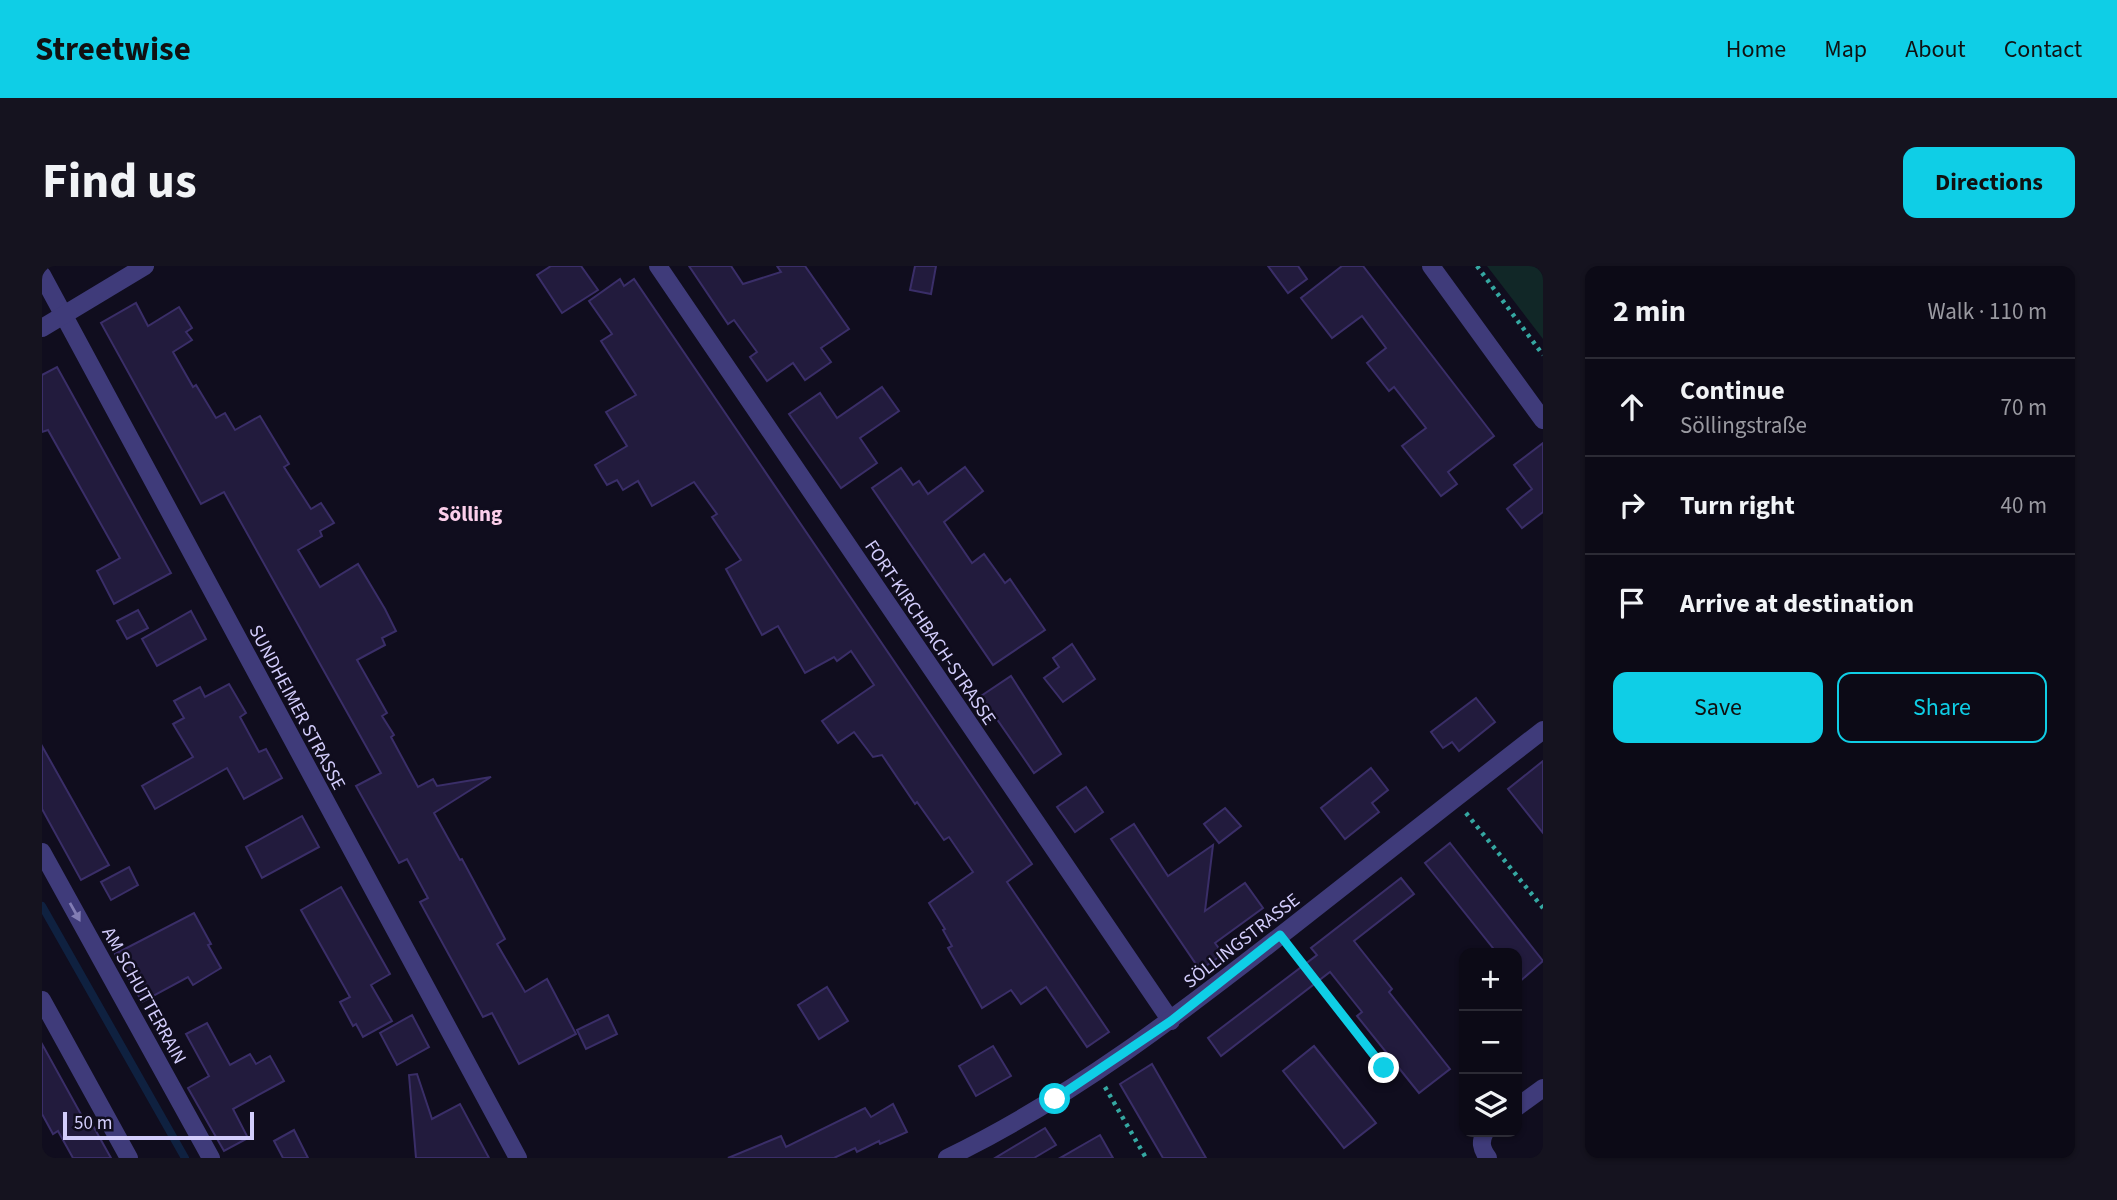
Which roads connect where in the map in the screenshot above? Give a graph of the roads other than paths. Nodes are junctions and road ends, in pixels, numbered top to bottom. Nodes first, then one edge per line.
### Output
1 (145, 266) edge
2 (657, 266) edge
3 (1431, 266) edge
4 (42, 275) edge
5 (63, 316) junction
6 (42, 328) edge
7 (1543, 420) edge
8 (1543, 730) edge
9 (42, 852) edge
10 (42, 1000) edge
11 (1171, 1021) junction
12 (1543, 1088) edge
13 (1522, 1103) edge
14 (1482, 1137) edge
15 (129, 1158) edge
16 (211, 1158) edge
17 (518, 1158) edge
18 (947, 1158) edge
19 (1488, 1158) edge

1 - 5 street
2 - 11 street, FORT-KIRCHBACH-STRASSE
3 - 7 street
4 - 5 street, SUNDHEIMER STRASSE
5 - 6 street
5 - 17 street, SUNDHEIMER STRASSE
8 - 11 street, SÖLLINGSTRASSE
9 -> 16 street, AM SCHUTTERRAIN
10 - 15 street
11 - 18 street, SÖLLINGSTRASSE
12 - 13 street
14 - 19 street

